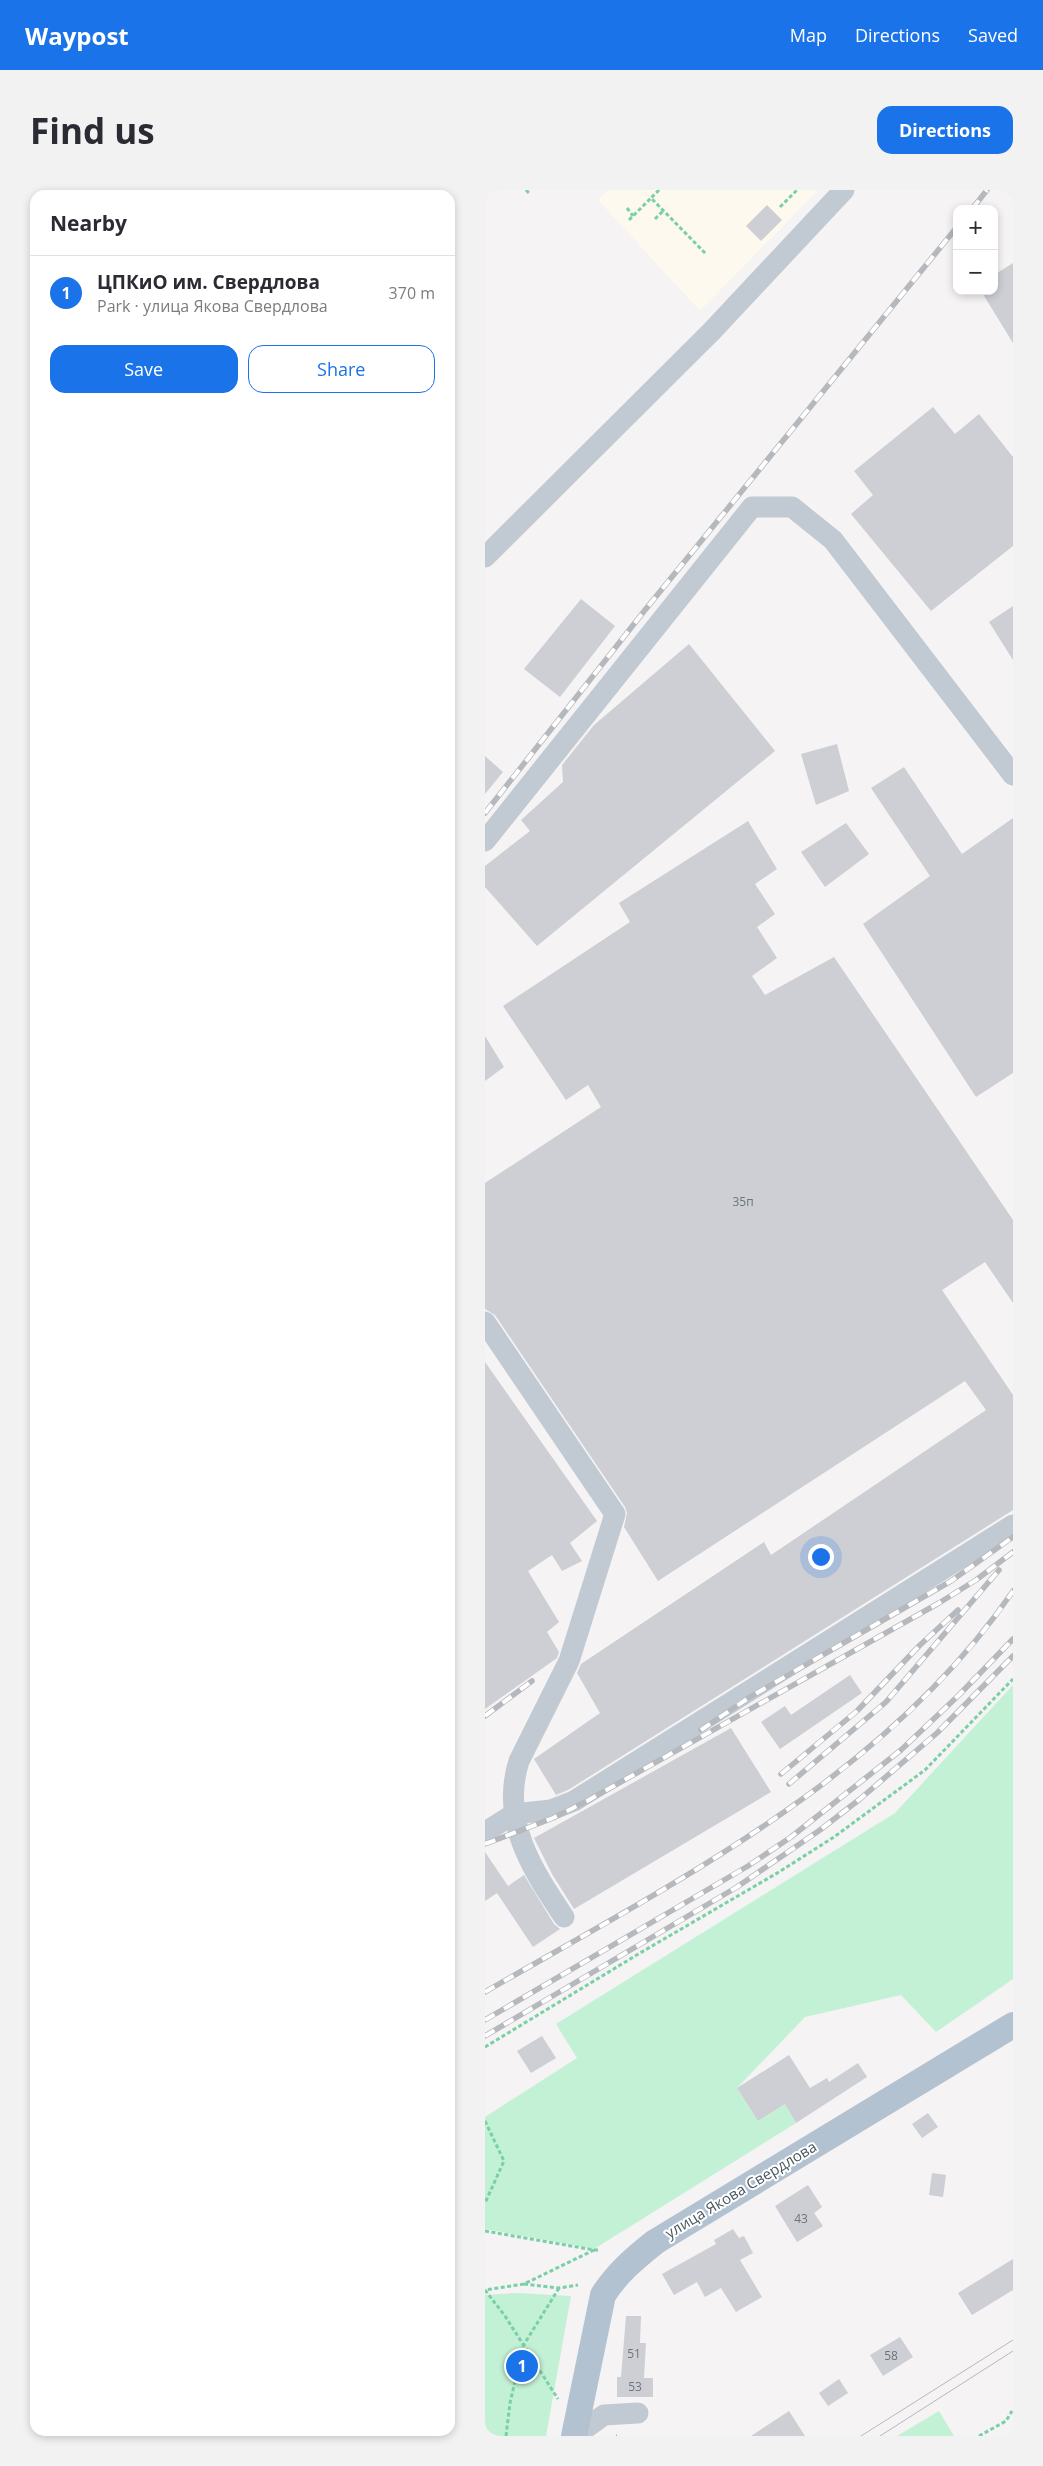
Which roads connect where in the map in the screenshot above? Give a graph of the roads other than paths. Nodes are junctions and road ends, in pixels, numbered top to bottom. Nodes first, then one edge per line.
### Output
1 (844, 190) edge
2 (485, 557) edge
3 (1013, 775) edge
4 (485, 841) edge
5 (485, 1322) edge
6 (1013, 1525) edge
7 (514, 1814) junction
8 (485, 1832) edge
9 (563, 1917) dead end
10 (1013, 2025) edge
11 (638, 2413) dead end
12 (578, 2424) edge

1 - 2 street
3 - 4 street
5 - 7 street
6 - 7 street
7 - 8 street
7 - 9 street
10 - 12 main road, улица Якова Свердлова
11 - 12 street

